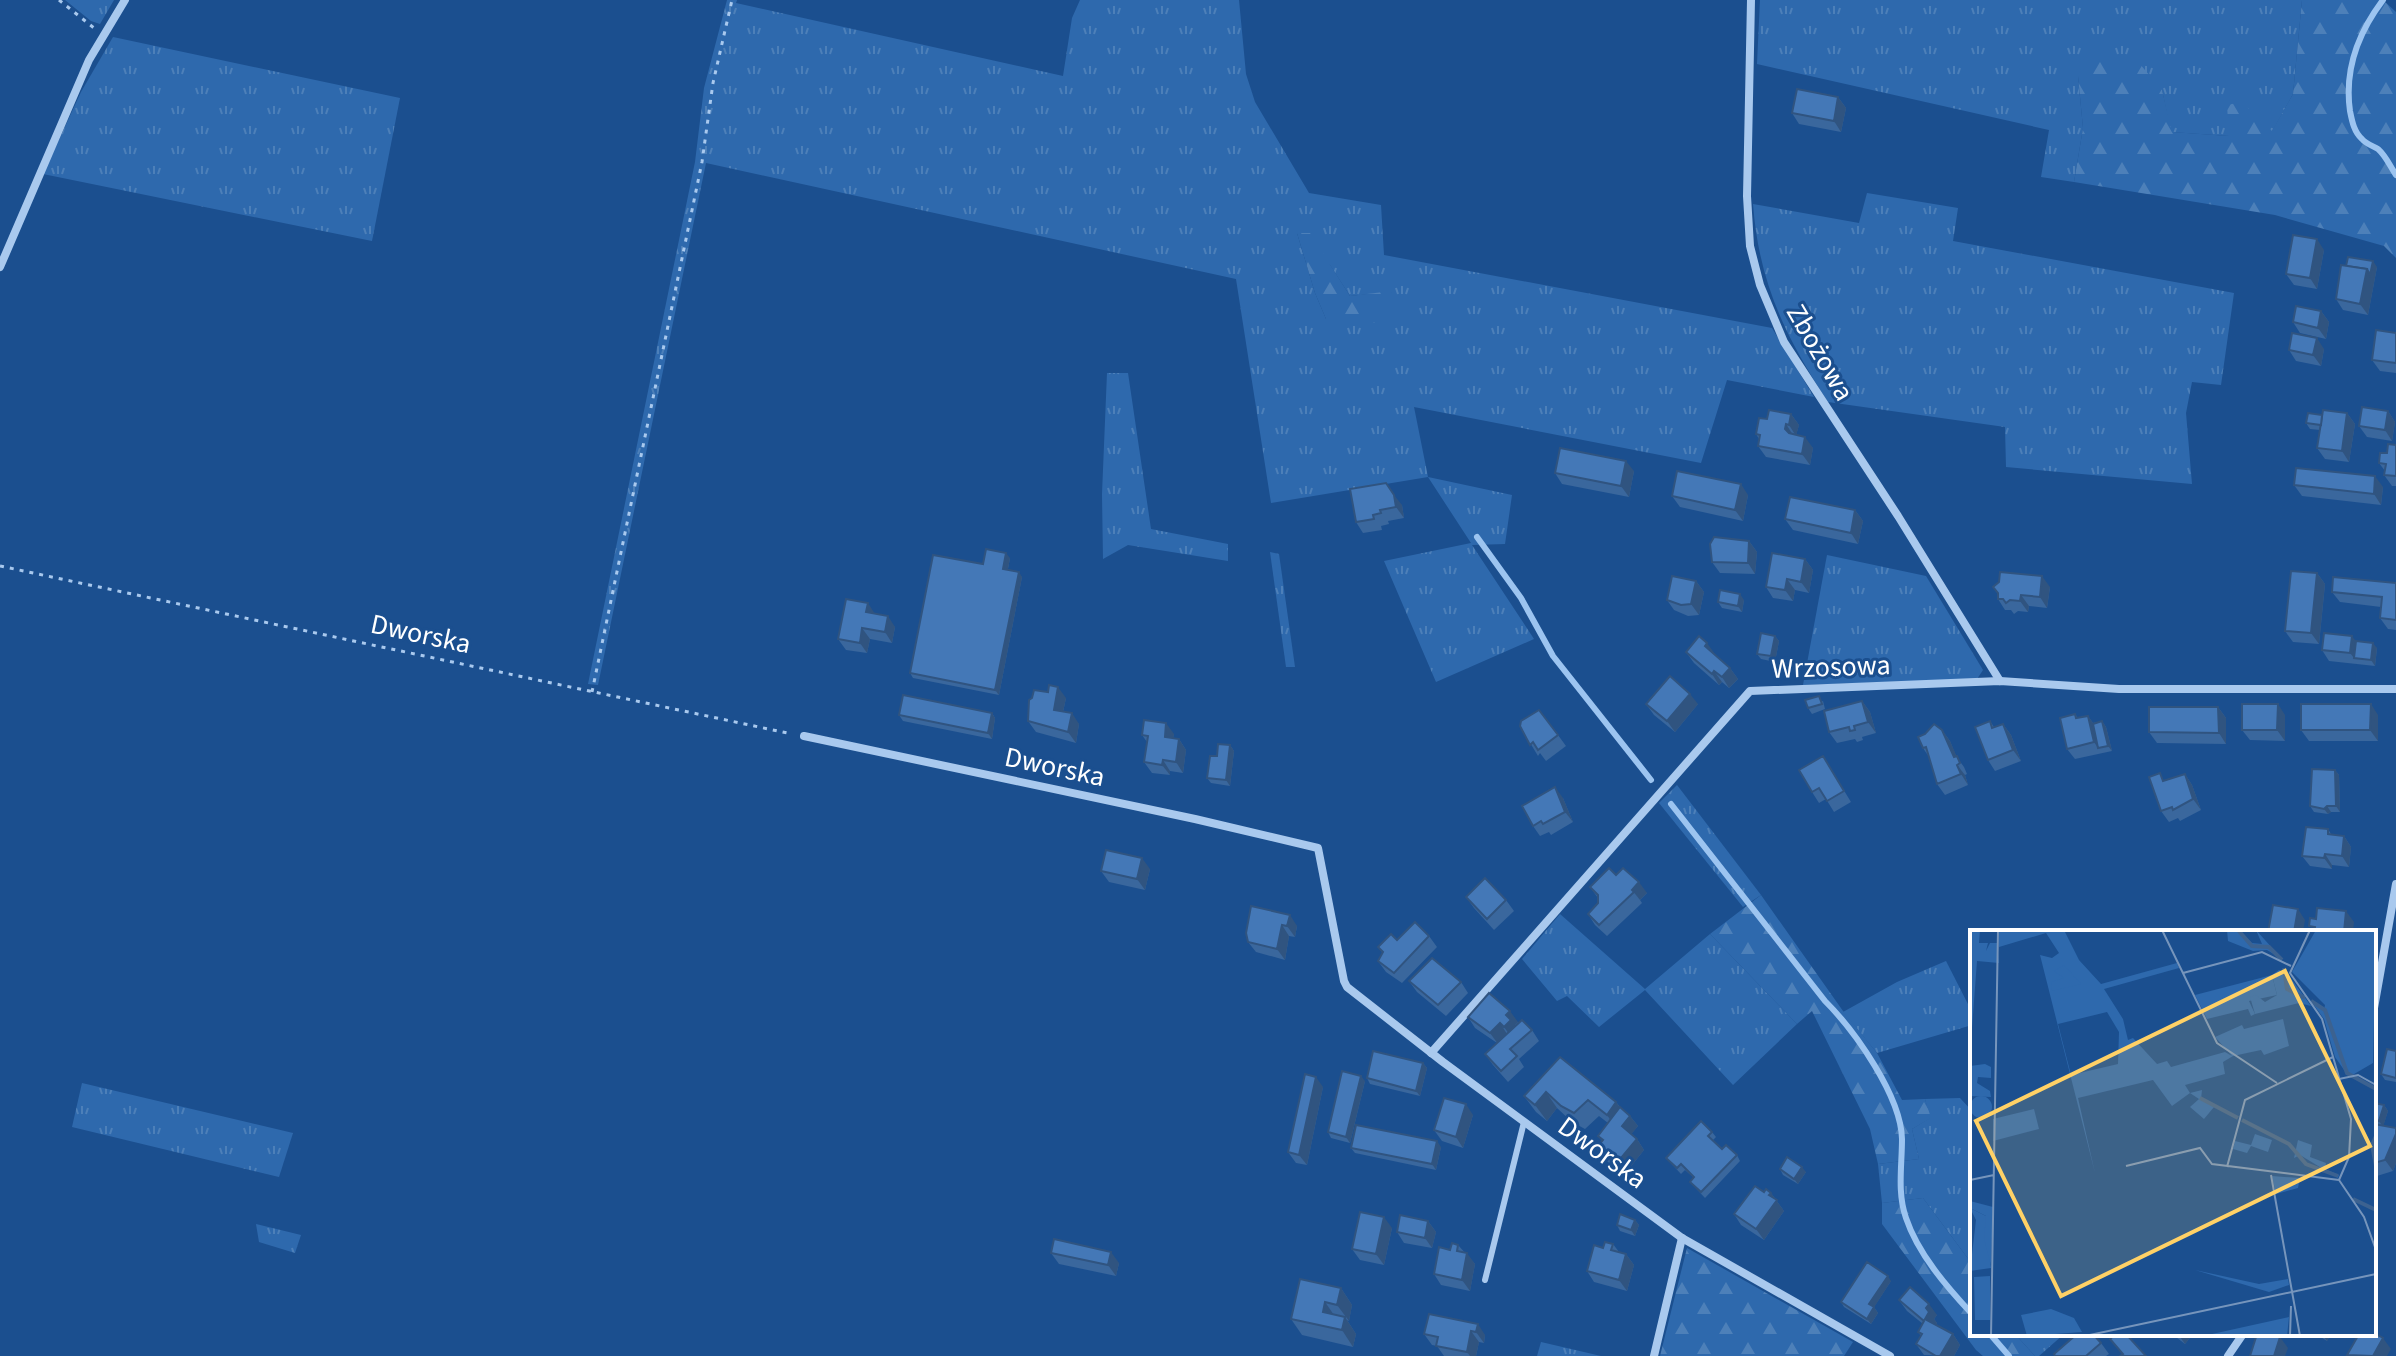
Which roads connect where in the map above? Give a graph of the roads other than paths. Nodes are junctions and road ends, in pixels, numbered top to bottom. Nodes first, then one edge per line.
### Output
1 (125, 0) edge
2 (1751, 0) edge
3 (0, 267) edge
4 (2000, 681) junction
5 (2396, 689) edge
6 (804, 736) road end
7 (2396, 884) edge
8 (2376, 997) edge
9 (1431, 1053) junction
10 (1524, 1122) junction
11 (1682, 1238) junction
12 (1485, 1280) dead end
13 (2242, 1336) edge
14 (1654, 1356) edge
15 (1890, 1356) edge
16 (2228, 1356) edge

1 - 3 street
2 - 4 street, Zbożowa
4 - 5 street, Wrzosowa
4 - 9 street, Wrzosowa
6 - 9 street, Dworska
7 - 8 street
9 - 10 street, Dworska
10 - 11 street, Dworska
10 - 12 lane
11 - 14 street
11 - 15 street, Dworska
13 - 16 street

